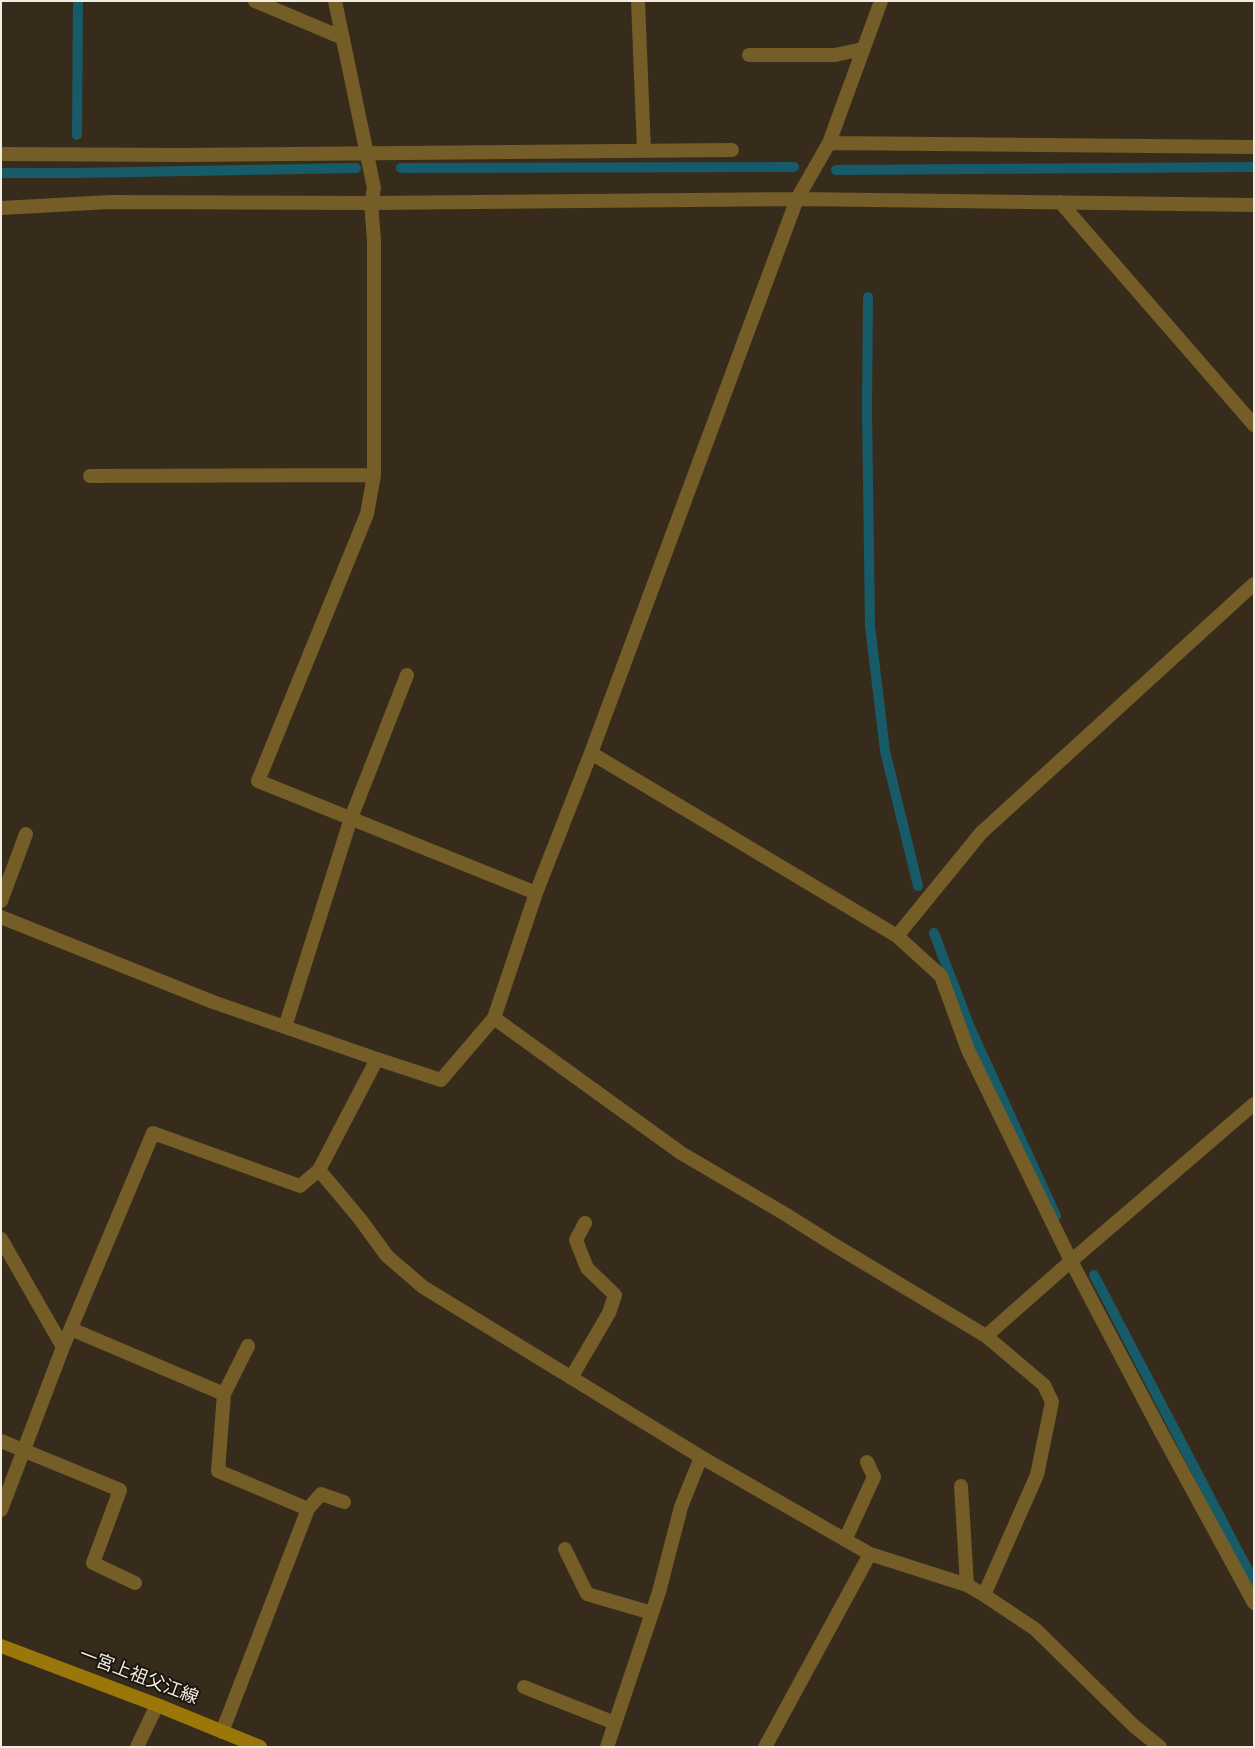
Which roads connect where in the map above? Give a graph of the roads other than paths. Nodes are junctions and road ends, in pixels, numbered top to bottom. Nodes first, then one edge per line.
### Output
1 (256, 1) edge
2 (336, 1) edge
3 (638, 1) edge
4 (881, 1) edge
5 (343, 38) junction
6 (864, 49) junction
7 (749, 55) dead end
8 (829, 143) junction
9 (1254, 147) edge
10 (644, 150) junction
11 (732, 150) dead end
12 (366, 153) junction
13 (1, 154) edge
14 (797, 199) junction
15 (1060, 202) junction
16 (371, 203) junction
17 (1254, 205) edge
18 (1, 208) edge
19 (1254, 425) edge
20 (374, 475) junction
21 (90, 476) dead end
22 (1254, 584) edge
23 (406, 675) dead end
24 (592, 752) junction
25 (350, 818) junction
26 (26, 834) dead end
27 (536, 893) junction
28 (1, 901) edge
29 (1, 917) edge
30 (897, 936) junction
31 (494, 1018) junction
32 (285, 1027) junction
33 (377, 1059) junction
34 (1254, 1104) edge
35 (318, 1170) junction
36 (585, 1223) dead end
37 (1, 1239) edge
38 (1071, 1261) junction
39 (71, 1329) junction
40 (986, 1336) junction
41 (248, 1346) dead end
42 (63, 1347) junction
43 (571, 1378) junction
44 (224, 1394) junction
45 (1, 1441) edge
46 (23, 1451) junction
47 (700, 1457) junction
48 (867, 1462) dead end
49 (961, 1486) dead end
50 (344, 1502) dead end
51 (308, 1509) junction
52 (1, 1510) edge
53 (845, 1540) junction
54 (565, 1549) dead end
55 (870, 1554) junction
56 (136, 1582) dead end
57 (967, 1585) junction
58 (984, 1595) junction
59 (1254, 1603) edge
60 (652, 1613) junction
61 (1, 1646) edge
62 (524, 1687) dead end
63 (157, 1705) junction
64 (615, 1723) junction
65 (222, 1732) junction
66 (137, 1747) edge
67 (260, 1747) edge
68 (607, 1747) edge
69 (765, 1747) edge
70 (1160, 1747) edge

1 - 5 street
2 - 5 street
3 - 10 street
4 - 6 street
5 - 12 street
6 - 7 street
6 - 8 street
8 - 9 street
8 - 14 street
10 - 11 street
10 - 12 street
12 - 13 street
12 - 16 street
14 - 15 street
14 - 16 street
14 - 24 street
15 - 17 street
15 - 19 street
16 - 18 street
16 - 20 street
20 - 21 street
20 - 25 street
22 - 30 street
23 - 25 street
24 - 27 street
24 - 30 street
25 - 27 street
25 - 32 street
26 - 28 street
27 - 31 street
29 - 32 street
30 - 38 street
31 - 33 street
31 - 40 street
32 - 33 street
33 - 35 street
34 - 38 street
35 - 39 street
35 - 43 street
36 - 43 street
37 - 42 street
38 - 40 street
38 - 59 street
39 - 42 street
39 - 44 street
40 - 58 street
41 - 44 street
42 - 46 street
43 - 47 street
44 - 51 street
45 - 46 street
46 - 52 street
46 - 56 street
47 - 53 street
47 - 60 street
48 - 53 street
49 - 57 street
50 - 51 street
51 - 65 street
53 - 55 street
54 - 60 street
55 - 57 street
55 - 69 street
57 - 58 street
58 - 70 street
60 - 64 street
61 - 63 main road, 一宮上祖父江線
62 - 64 street
63 - 65 main road, 一宮上祖父江線
63 - 66 street
64 - 68 street
65 - 67 main road, 一宮上祖父江線

